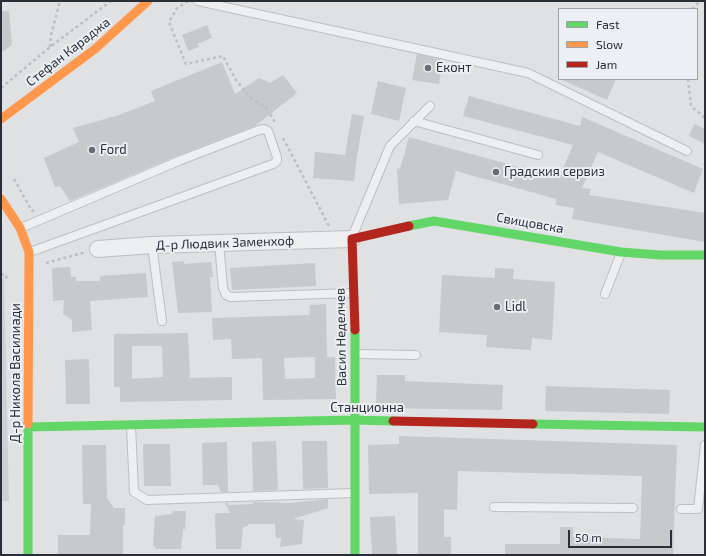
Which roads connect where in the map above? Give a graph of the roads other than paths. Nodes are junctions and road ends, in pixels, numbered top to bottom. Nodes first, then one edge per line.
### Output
1 (148, 1) edge
2 (198, 1) edge
3 (430, 106) dead end
4 (1, 119) edge
5 (414, 121) junction
6 (687, 151) dead end
7 (538, 155) dead end
8 (1, 200) edge
9 (20, 228) junction
10 (352, 239) junction
11 (219, 243) junction
12 (152, 246) junction
13 (98, 249) road end
14 (29, 252) junction
15 (621, 252) junction
16 (705, 255) edge
17 (353, 293) junction
18 (605, 294) dead end
19 (162, 321) dead end
20 (355, 354) junction
21 (416, 355) dead end
22 (354, 420) junction
23 (131, 425) junction
24 (28, 427) junction
25 (705, 427) edge
26 (705, 446) edge
27 (354, 493) junction
28 (494, 507) dead end
29 (633, 508) dead end
30 (681, 509) dead end
31 (28, 555) edge
32 (355, 555) edge

1 - 4 street, Стефан Караджа
2 - 6 lane
3 - 5 lane
5 - 7 lane
5 - 10 lane
8 - 9 street, Д-р Никола Василиади
9 - 14 street, Д-р Никола Василиади
9 - 14 lane
10 - 11 street, Д-р Людвик Заменхоф
10 - 15 street, Свищовска
10 - 17 street, Васил Неделчев
11 - 12 street, Д-р Людвик Заменхоф
11 - 17 lane
12 - 13 street, Д-р Людвик Заменхоф
12 - 19 lane
14 - 24 street, Д-р Никола Василиади
15 - 16 street, Свищовска
15 - 18 lane
17 - 20 street, Васил Неделчев
20 - 21 lane
20 - 22 street, Васил Неделчев
22 - 23 street, Станционна
22 - 25 street, Станционна
22 - 27 street, Васил Неделчев
23 - 24 street, Станционна
23 - 27 lane
24 - 31 street, Д-р Никола Василиади
26 - 30 lane
27 - 32 street, Васил Неделчев
28 - 29 lane

